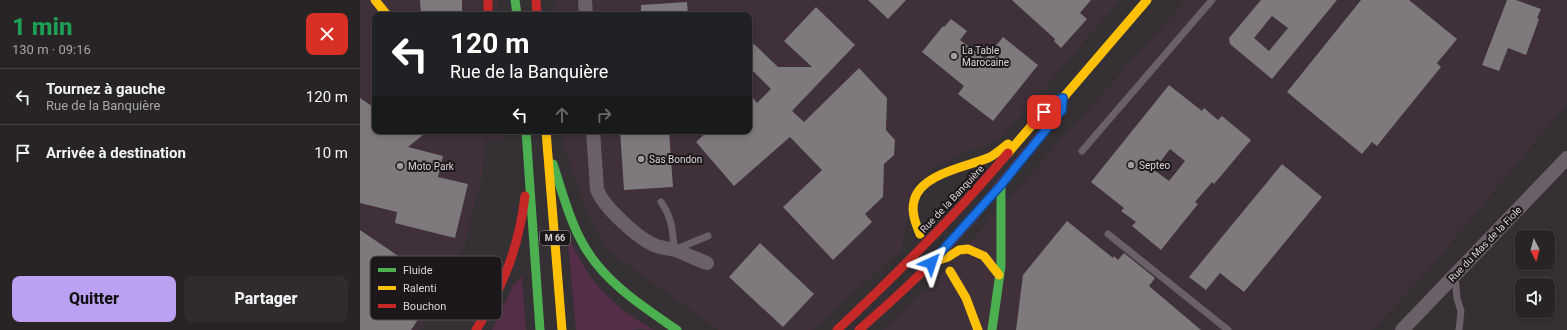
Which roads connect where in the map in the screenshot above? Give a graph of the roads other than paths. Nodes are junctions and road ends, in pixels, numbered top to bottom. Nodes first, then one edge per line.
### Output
1 (375, 0) edge
2 (488, 0) edge
3 (515, 0) edge
4 (536, 0) edge
5 (585, 0) edge
6 (1147, 0) edge
7 (1212, 0) edge
8 (385, 12) edge
9 (488, 12) edge
10 (517, 12) edge
11 (537, 12) edge
12 (586, 12) edge
13 (1063, 98) junction
14 (526, 134) edge
15 (546, 134) edge
16 (593, 134) edge
17 (1018, 140) junction
18 (547, 147) junction
19 (1082, 151) dead end
20 (527, 158) junction
21 (1567, 158) edge
22 (1001, 185) junction
23 (661, 202) dead end
24 (920, 234) dead end
25 (1108, 234) dead end
26 (708, 236) dead end
27 (674, 250) junction
28 (1001, 253) junction
29 (984, 256) junction
30 (707, 263) dead end
31 (931, 263) junction
32 (950, 271) dead end
33 (999, 275) junction
34 (1455, 275) junction
35 (502, 284) edge
36 (482, 320) edge
37 (1407, 329) edge
38 (476, 330) edge
39 (540, 330) edge
40 (562, 330) edge
41 (677, 330) edge
42 (837, 330) edge
43 (859, 330) edge
44 (978, 330) edge
45 (992, 330) edge
46 (1228, 330) edge
47 (1459, 330) edge

1 - 8 main road
2 - 9 main road
3 - 10 main road
4 - 11 main road
5 - 12 street
6 - 13 main road, Rue de la Banquière
7 - 19 lane
13 - 17 main road, Rue de la Banquière
13 - 22 main road, Rue de la Banquière
14 - 20 main road, M 66
15 - 18 main road, M 66
16 - 27 street
17 - 24 main road
17 - 42 main road, Rue de la Banquière
18 - 40 main road, M 66
18 - 41 main road, M 66
20 - 35 main road, M 66
20 - 39 main road, M 66
21 - 34 street, Rue du Mas de la Fiole
22 - 28 main road
22 - 31 main road, Rue de la Banquière
23 - 27 lane
25 - 46 lane
26 - 27 lane
27 - 30 street
28 - 29 main road
28 - 33 main road
29 - 31 main road
29 - 33 main road
31 - 43 main road, Rue de la Banquière
32 - 44 main road
33 - 45 main road
34 - 37 street, Rue du Mas de la Fiole
34 - 47 lane
36 - 38 main road, M 66

